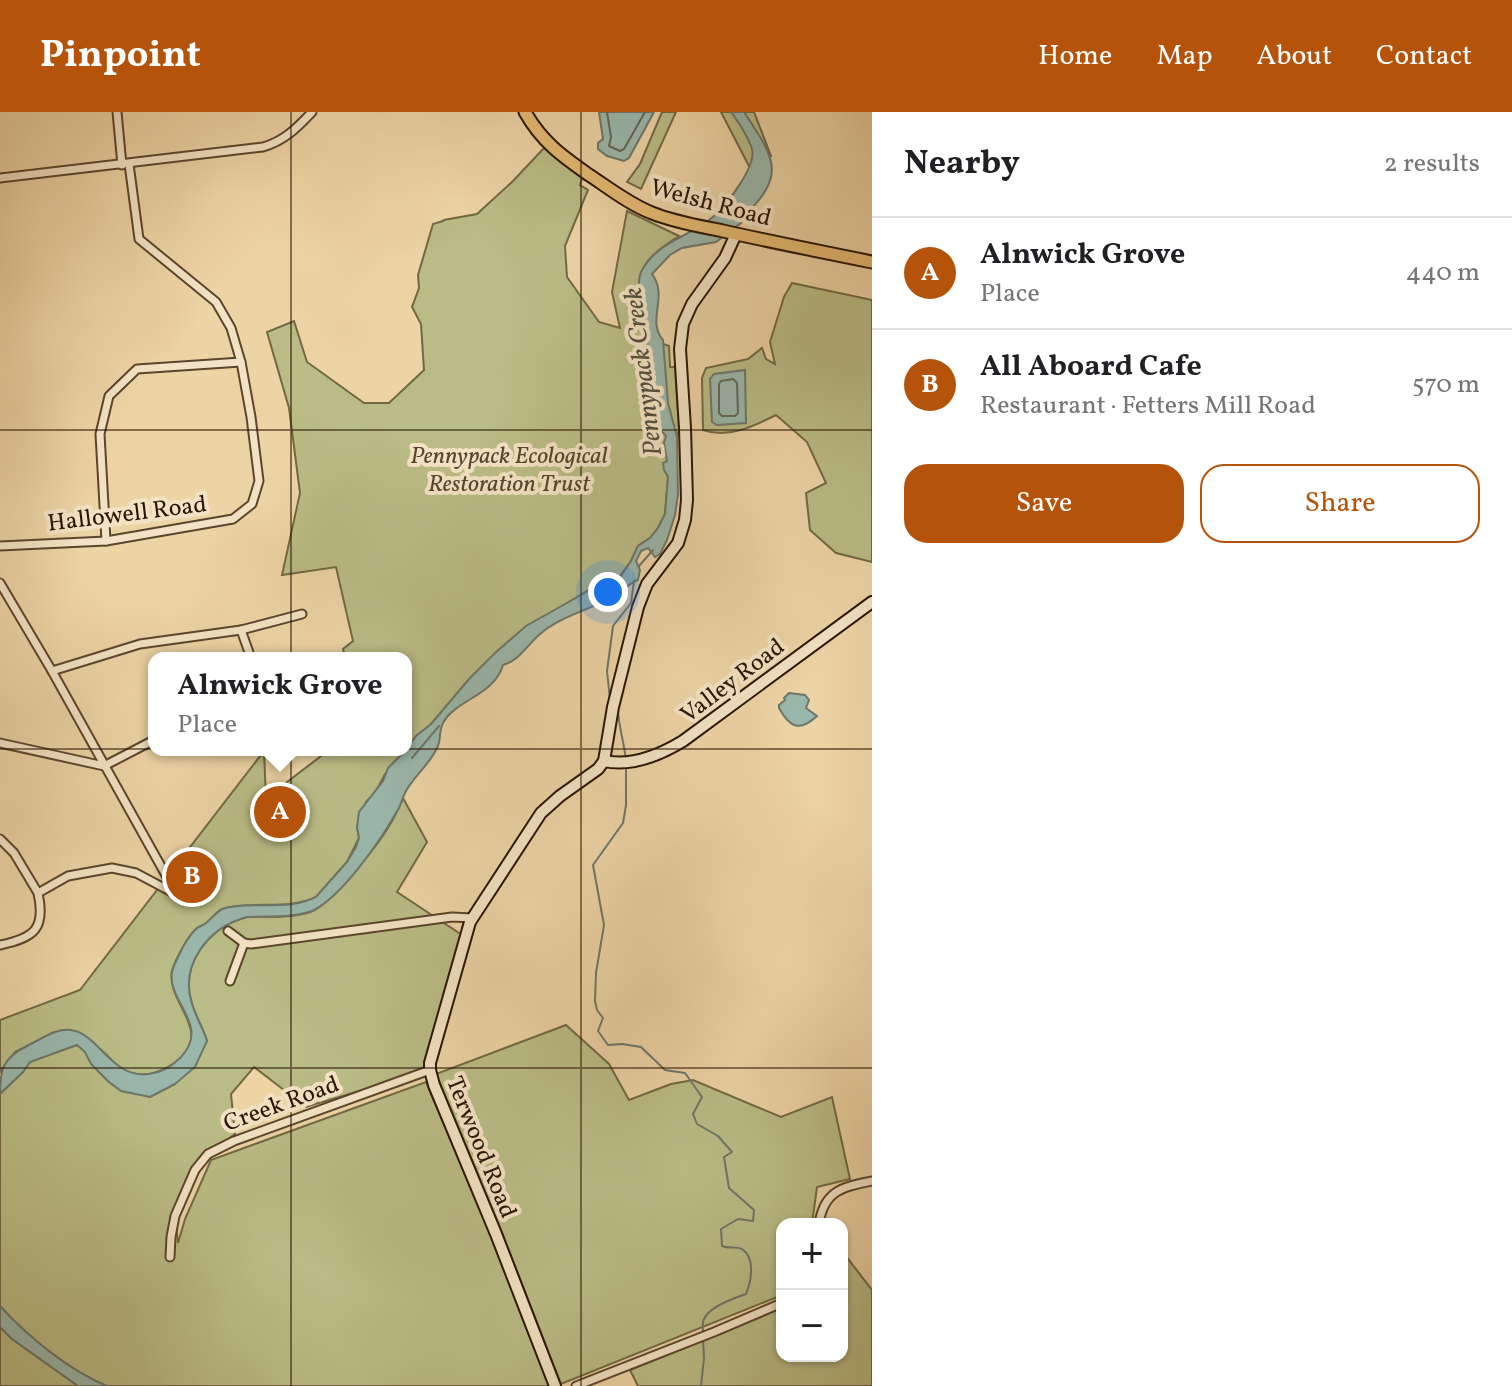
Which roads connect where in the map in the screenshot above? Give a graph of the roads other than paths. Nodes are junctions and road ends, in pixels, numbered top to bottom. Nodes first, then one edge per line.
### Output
1 (117, 112) edge
2 (312, 112) edge
3 (525, 112) edge
4 (125, 164) junction
5 (0, 178) edge
6 (734, 234) junction
7 (872, 262) edge
8 (241, 362) junction
9 (106, 541) junction
10 (0, 546) edge
11 (0, 583) edge
12 (872, 602) edge
13 (302, 614) dead end
14 (241, 630) junction
15 (249, 652) edge
16 (52, 671) junction
17 (0, 743) edge
18 (148, 743) edge
19 (604, 761) junction
20 (104, 766) junction
21 (0, 839) edge
22 (38, 893) junction
23 (472, 918) junction
24 (228, 931) dead end
25 (244, 943) junction
26 (0, 945) edge
27 (230, 981) dead end
28 (430, 1070) junction
29 (872, 1181) edge
30 (821, 1218) edge
31 (170, 1257) dead end
32 (776, 1306) edge
33 (555, 1386) edge
34 (576, 1386) edge

1 - 4 street, Hallowell Road
2 - 4 street
3 - 6 main road, Welsh Road
4 - 5 street
4 - 8 street, Hallowell Road
6 - 7 main road, Welsh Road
6 - 19 street
8 - 9 street
8 - 9 street, Hallowell Road
9 - 10 street, Hallowell Road
11 - 16 street
12 - 19 street, Valley Road
13 - 14 street
14 - 15 street
14 - 16 street
16 - 20 street
17 - 20 street
18 - 20 street
19 - 23 street, Terwood Road
20 - 22 street
21 - 22 street
22 - 26 street
23 - 25 street
23 - 28 street, Terwood Road
24 - 25 street
25 - 27 street
28 - 31 street, Creek Road
28 - 33 street, Terwood Road
29 - 30 street
32 - 34 street

